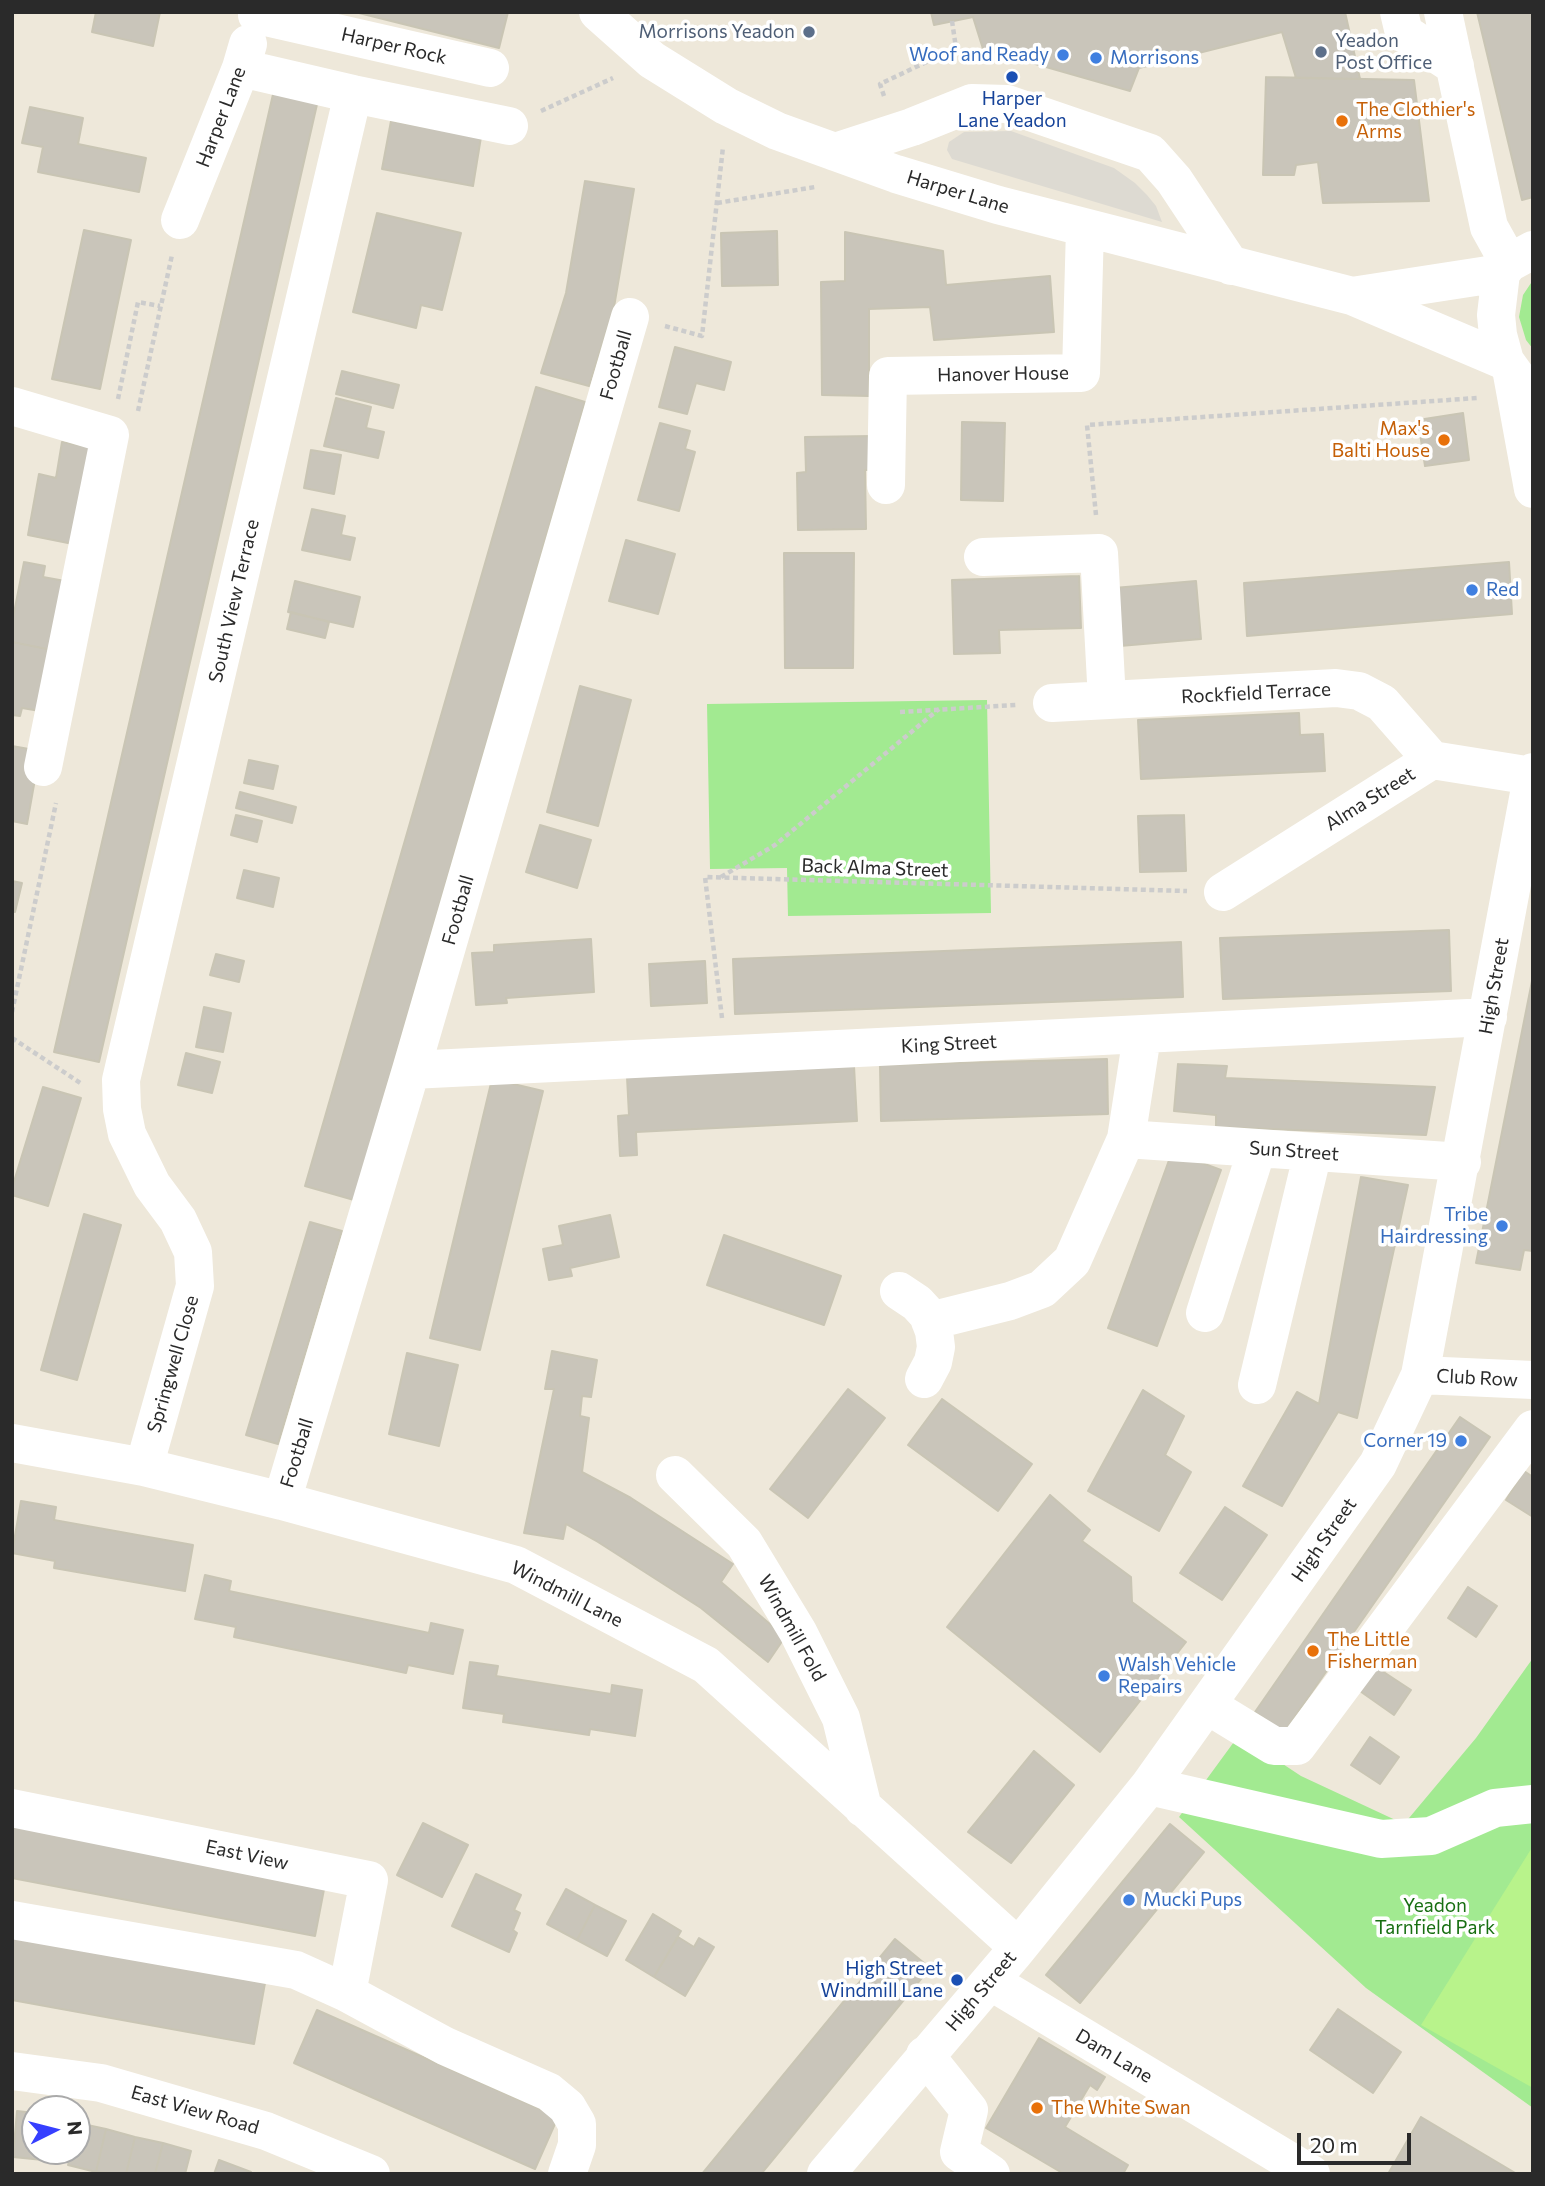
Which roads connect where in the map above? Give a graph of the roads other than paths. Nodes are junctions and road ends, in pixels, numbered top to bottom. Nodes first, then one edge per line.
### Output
1 (598, 12) edge
2 (1399, 12) edge
3 (1443, 12) edge
4 (258, 13) edge
5 (1455, 66) junction
6 (241, 68) junction
7 (490, 68) dead end
8 (353, 94) junction
9 (509, 126) road end
10 (831, 169) junction
11 (180, 220) dead end
12 (1085, 228) junction
13 (1514, 262) edge
14 (1231, 266) junction
15 (1352, 296) junction
16 (630, 317) road end
17 (1516, 382) edge
18 (12, 406) edge
19 (886, 485) dead end
20 (1533, 489) edge
21 (983, 557) dead end
22 (1107, 700) junction
23 (1052, 703) road end
24 (1432, 760) junction
25 (43, 767) dead end
26 (1532, 774) edge
27 (1223, 892) road end
28 (1488, 1017) junction
29 (1142, 1036) junction
30 (411, 1070) junction
31 (122, 1109) joint
32 (1126, 1139) junction
33 (1257, 1149) junction
34 (1313, 1152) junction
35 (1462, 1161) junction
36 (899, 1291) dead end
37 (1205, 1313) dead end
38 (930, 1321) junction
39 (1420, 1375) junction
40 (924, 1379) dead end
41 (1533, 1380) edge
42 (1257, 1385) dead end
43 (1533, 1429) edge
44 (12, 1443) edge
45 (144, 1467) junction
46 (675, 1475) dead end
47 (282, 1501) junction
48 (1207, 1705) junction
49 (1149, 1786) junction
50 (1533, 1804) edge
51 (12, 1808) edge
52 (863, 1808) junction
53 (12, 1920) edge
54 (1018, 1947) junction
55 (990, 1981) junction
56 (347, 1993) junction
57 (926, 2055) junction
58 (12, 2071) edge
59 (370, 2174) edge
60 (567, 2174) edge
61 (826, 2174) edge
62 (991, 2174) edge
63 (1311, 2174) edge

1 - 10 street, Harper Lane
2 - 5 street
3 - 5 street
4 - 6 street, Harper Lane
4 - 7 street, Harper Rock
5 - 13 street
6 - 8 street
6 - 11 street, Harper Lane
8 - 9 street
8 - 31 street, South View Terrace
10 - 12 street, Harper Lane
10 - 14 street
12 - 14 street, Harper Lane
12 - 19 street, Hanover House
13 - 15 street, Harper Lane
13 - 17 street
14 - 15 street, Harper Lane
15 - 17 street, Harper Lane
16 - 30 street, Football
17 - 20 street
18 - 25 street
21 - 22 street
22 - 23 street, Rockfield Terrace
22 - 24 street, Rockfield Terrace
24 - 26 street, Alma Street
24 - 27 street, Alma Street
26 - 28 street, High Street
28 - 29 street, King Street
28 - 35 street, High Street
29 - 30 street, King Street
29 - 32 street
30 - 47 street, Football
31 - 45 street, Springwell Close
32 - 33 street, Sun Street
32 - 38 street
33 - 34 street, Sun Street
33 - 37 street
34 - 35 street, Sun Street
34 - 42 street
35 - 39 street, High Street
36 - 38 street
38 - 40 street
39 - 41 street, Club Row
39 - 48 street, High Street
43 - 48 street
44 - 45 street, Windmill Lane
45 - 47 street, Windmill Lane
46 - 52 street, Windmill Fold
47 - 52 street, Windmill Lane
48 - 49 street, High Street
49 - 50 street
49 - 54 street, High Street
51 - 56 street, East View
52 - 54 street, Windmill Lane
53 - 56 street
54 - 55 street, High Street
55 - 57 street, High Street
55 - 63 street, Dam Lane
56 - 60 street
57 - 61 street, High Street
57 - 62 street
58 - 59 street, East View Road

